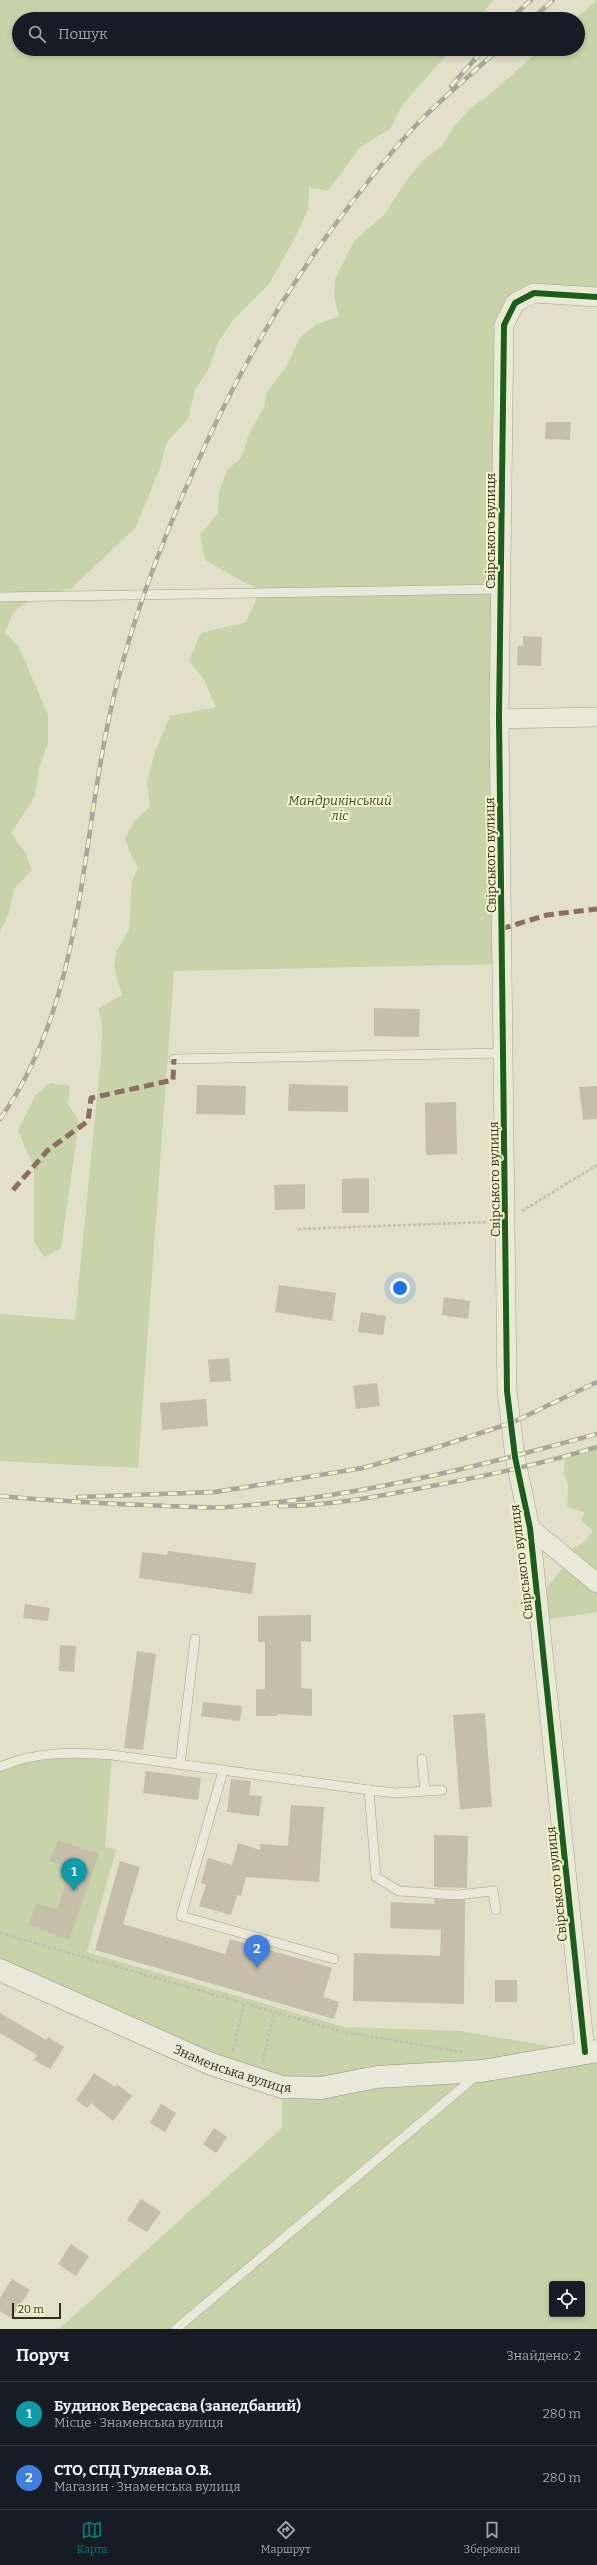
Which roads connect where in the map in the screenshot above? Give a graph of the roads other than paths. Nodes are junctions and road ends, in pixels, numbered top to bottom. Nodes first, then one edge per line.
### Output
1 (597, 297) edge
2 (501, 589) junction
3 (0, 597) edge
4 (597, 717) edge
5 (499, 719) junction
6 (504, 1053) junction
7 (174, 1059) dead end
8 (530, 1528) junction
9 (597, 1583) edge
10 (195, 1639) dead end
11 (422, 1759) dead end
12 (180, 1765) junction
13 (0, 1767) edge
14 (223, 1771) junction
15 (369, 1790) junction
16 (442, 1790) dead end
17 (425, 1791) junction
18 (496, 1910) dead end
19 (334, 1959) dead end
20 (0, 1970) edge
21 (591, 2052) edge
22 (482, 2071) junction
23 (176, 2329) edge

1 - 2 street, Свірського вулиця
2 - 3 lane
2 - 5 street, Свірського вулиця
4 - 5 street
5 - 6 street, Свірського вулиця
6 - 7 lane
6 - 8 street, Свірського вулиця
8 - 9 street
8 - 21 street, Свірського вулиця
10 - 12 lane
11 - 17 lane
12 - 13 lane
12 - 14 lane
14 - 15 lane
14 - 19 lane
15 - 17 lane
15 - 18 lane
16 - 17 lane
20 - 22 main road, Знаменська вулиця
21 - 22 main road, Знаменська вулиця
22 - 23 lane

